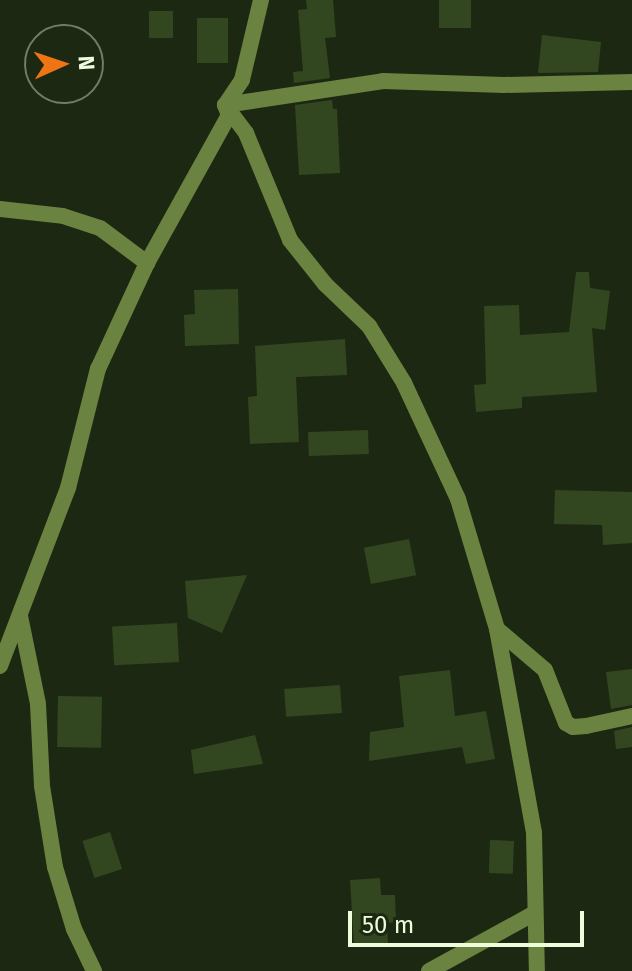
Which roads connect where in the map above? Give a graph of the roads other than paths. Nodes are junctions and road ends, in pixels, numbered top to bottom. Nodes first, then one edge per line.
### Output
1 (261, 0) edge
2 (632, 82) edge
3 (225, 105) junction
4 (0, 209) edge
5 (147, 263) junction
6 (20, 614) junction
7 (497, 629) junction
8 (0, 666) edge
9 (632, 716) edge
10 (533, 914) junction
11 (94, 971) edge
12 (429, 971) edge
13 (537, 971) edge

1 - 3 street
2 - 3 street
3 - 5 street
3 - 7 street
4 - 5 street
5 - 6 street
6 - 8 street
6 - 11 street
7 - 9 street
7 - 10 street
10 - 12 street
10 - 13 street

